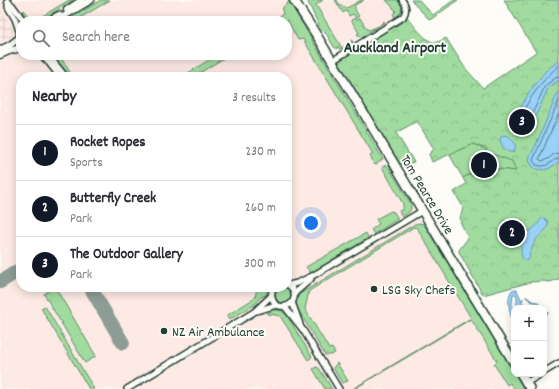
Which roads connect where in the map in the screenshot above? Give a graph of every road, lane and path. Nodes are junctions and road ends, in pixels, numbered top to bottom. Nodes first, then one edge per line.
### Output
1 (82, 0) edge
2 (92, 0) edge
3 (294, 0) edge
4 (301, 0) edge
5 (402, 0) edge
6 (7, 1) edge
7 (20, 16) edge
8 (56, 16) edge
9 (65, 16) edge
10 (16, 23) edge
11 (319, 39) junction
12 (16, 40) edge
13 (16, 49) edge
14 (0, 50) edge
15 (0, 55) edge
16 (47, 60) edge
17 (52, 60) edge
18 (332, 61) junction
19 (56, 72) edge
20 (62, 72) edge
21 (422, 211) junction
22 (314, 275) junction
23 (292, 284) edge
24 (292, 289) edge
25 (272, 292) edge
26 (294, 294) junction
27 (271, 296) junction
28 (292, 302) junction
29 (276, 305) junction
30 (285, 307) junction
31 (254, 312) junction
32 (303, 330) junction
33 (511, 357) edge
34 (559, 364) edge
35 (547, 370) edge
36 (523, 377) edge
37 (538, 377) edge
38 (528, 386) edge
39 (127, 389) edge
40 (339, 389) edge

1 - 8 street
2 - 9 street
3 - 11 main road, Tom Pearce Drive
4 - 11 main road, Tom Pearce Drive
5 - 18 street
6 - 7 street
6 - 10 street
11 - 18 main road, Tom Pearce Drive
12 - 14 street
13 - 15 street
16 - 19 street
17 - 20 street
18 - 21 main road, Tom Pearce Drive
21 - 22 street
21 - 33 main road, Tom Pearce Drive
22 - 23 street
22 - 26 street
24 - 26 street
25 - 27 street
26 - 28 street
27 - 29 street
27 - 31 street
28 - 30 street
28 - 32 street
29 - 30 street
29 - 31 street
30 - 32 street
31 - 39 street
32 - 40 street
34 - 35 street
36 - 38 main road
37 - 38 street

